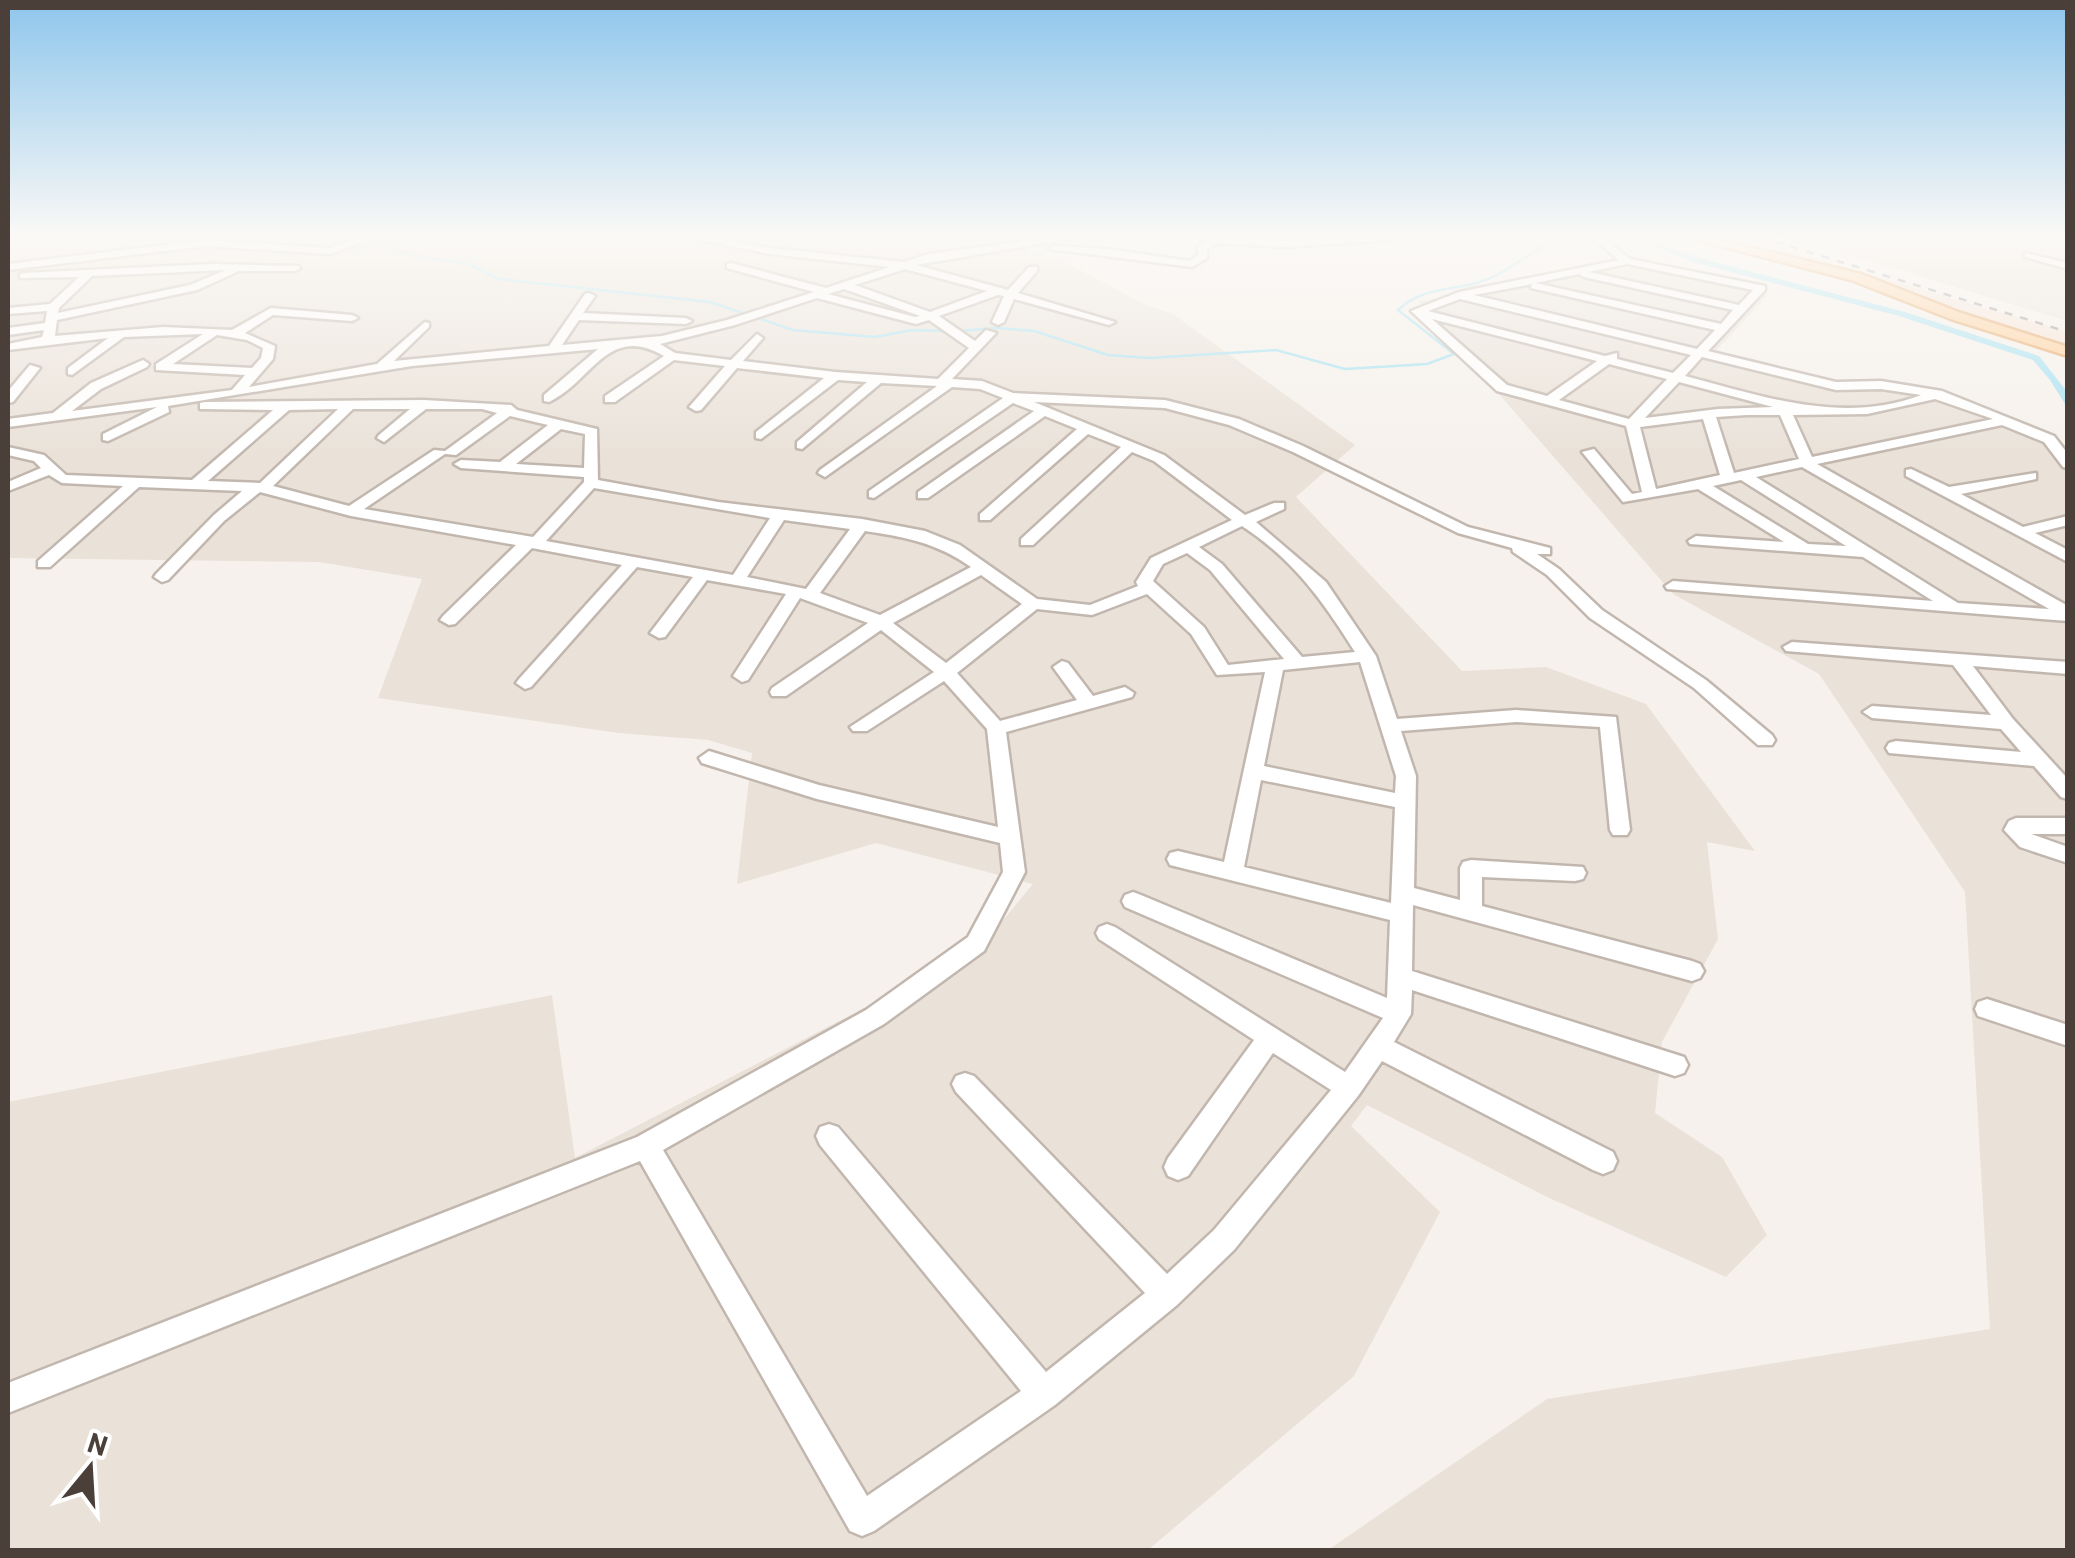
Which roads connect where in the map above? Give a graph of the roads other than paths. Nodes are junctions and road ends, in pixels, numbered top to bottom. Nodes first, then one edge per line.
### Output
1 (60, 310) edge
2 (104, 310) edge
3 (580, 310) edge
4 (773, 310) edge
5 (879, 310) edge
6 (920, 310) edge
7 (948, 310) edge
8 (999, 310) edge
9 (1065, 310) edge
10 (1420, 310) edge
11 (1521, 310) edge
12 (1643, 310) edge
13 (1741, 310) edge
14 (1940, 310) edge
15 (8, 311) edge
16 (1417, 311) junction
17 (934, 314) junction
18 (576, 316) junction
19 (352, 318) dead end
20 (686, 321) dead end
21 (1110, 322) dead end
22 (50, 323) junction
23 (425, 325) dead end
24 (1724, 328) junction
25 (8, 331) edge
26 (215, 332) junction
27 (121, 334) junction
28 (234, 334) junction
29 (757, 338) dead end
30 (1639, 338) junction
31 (648, 342) junction
32 (611, 344) junction
33 (8, 346) edge
34 (554, 348) junction
35 (976, 348) junction
36 (2068, 352) edge
37 (1700, 354) junction
38 (672, 356) junction
39 (1608, 360) junction
40 (143, 364) dead end
41 (734, 364) junction
42 (382, 366) junction
43 (34, 368) dead end
44 (72, 371) dead end
45 (256, 372) junction
46 (835, 376) junction
47 (878, 378) junction
48 (1677, 378) junction
49 (946, 383) junction
50 (1836, 386) junction
51 (236, 393) junction
52 (1937, 394) junction
53 (1013, 397) junction
54 (548, 398) dead end
55 (8, 399) edge
56 (610, 399) dead end
57 (186, 400) junction
58 (1549, 401) junction
59 (352, 404) junction
60 (424, 404) junction
61 (285, 406) junction
62 (696, 407) dead end
63 (1046, 409) junction
64 (511, 410) junction
65 (1785, 411) junction
66 (1810, 412) junction
67 (1709, 415) junction
68 (61, 416) junction
69 (1281, 420) dead end
70 (2006, 422) junction
71 (8, 423) edge
72 (560, 423) junction
73 (1632, 424) junction
74 (1088, 428) junction
75 (1844, 433) junction
76 (1263, 434) junction
77 (762, 435) dead end
78 (108, 437) dead end
79 (384, 438) dead end
80 (802, 445) dead end
81 (1130, 446) junction
82 (15, 451) edge
83 (1589, 452) dead end
84 (451, 456) junction
85 (1805, 462) junction
86 (2068, 464) edge
87 (503, 467) junction
88 (52, 469) junction
89 (825, 473) dead end
90 (1911, 473) dead end
91 (1735, 476) junction
92 (2031, 476) dead end
93 (591, 478) junction
94 (1700, 483) junction
95 (134, 484) junction
96 (194, 486) junction
97 (8, 487) edge
98 (260, 487) junction
99 (1947, 492) junction
100 (874, 494) dead end
101 (1650, 494) junction
102 (923, 496) dead end
103 (1279, 506) dead end
104 (351, 511) junction
105 (780, 514) junction
106 (985, 517) dead end
107 (2068, 520) edge
108 (1244, 521) junction
109 (862, 524) junction
110 (2022, 532) junction
111 (1696, 541) dead end
112 (534, 542) junction
113 (1027, 542) dead end
114 (1515, 545) junction
115 (1188, 546) junction
116 (1805, 548) junction
117 (1544, 551) dead end
118 (1867, 552) junction
119 (2068, 556) edge
120 (633, 562) junction
121 (44, 564) dead end
122 (980, 569) junction
123 (702, 576) junction
124 (162, 577) dead end
125 (736, 582) junction
126 (1673, 586) dead end
127 (1150, 588) junction
128 (803, 593) junction
129 (1032, 604) junction
130 (1953, 606) junction
131 (2068, 615) edge
132 (449, 620) dead end
133 (881, 622) junction
134 (660, 632) dead end
135 (1792, 647) dead end
136 (1367, 656) junction
137 (1960, 660) junction
138 (1297, 663) junction
139 (1275, 666) junction
140 (1062, 667) dead end
141 (2066, 669) edge
142 (946, 672) junction
143 (742, 676) dead end
144 (525, 683) dead end
145 (778, 692) dead end
146 (1125, 693) dead end
147 (1090, 705) junction
148 (1872, 712) dead end
149 (2006, 723) junction
150 (860, 726) dead end
151 (1388, 726) junction
152 (996, 728) junction
153 (1765, 740) dead end
154 (1896, 748) dead end
155 (709, 758) dead end
156 (2039, 760) junction
157 (1253, 771) junction
158 (2068, 792) edge
159 (1405, 802) junction
160 (2068, 826) edge
161 (1620, 830) dead end
162 (1010, 838) junction
163 (2068, 856) edge
164 (1178, 859) dead end
165 (1232, 872) junction
166 (1574, 873) dead end
167 (1133, 901) dead end
168 (1402, 904) junction
169 (1471, 912) junction
170 (1107, 933) dead end
171 (1692, 971) dead end
172 (1400, 977) junction
173 (1987, 1008) dead end
174 (1399, 1014) junction
175 (2068, 1036) edge
176 (1270, 1037) junction
177 (1378, 1046) junction
178 (1675, 1065) dead end
179 (964, 1084) dead end
180 (1349, 1088) junction
181 (829, 1136) dead end
182 (646, 1146) junction
183 (1603, 1161) dead end
184 (1178, 1167) dead end
185 (1167, 1296) junction
186 (1044, 1394) junction
187 (8, 1398) edge

1 - 22 street
2 - 22 street
3 - 18 street
4 - 31 street
5 - 17 street
6 - 17 street
7 - 17 street
8 - 35 street
9 - 21 street
10 - 16 street
11 - 30 street
12 - 24 street
13 - 24 street
14 - 36 main road
15 - 22 street
16 - 39 street
16 - 58 street
17 - 35 street
18 - 20 street
18 - 34 street
19 - 28 street
22 - 25 street
22 - 27 street
22 - 33 street
23 - 42 street
24 - 37 street
26 - 27 street
26 - 28 street
26 - 45 street
27 - 44 street
28 - 45 street
29 - 41 street
30 - 37 street
30 - 39 street
31 - 32 street
31 - 38 street
32 - 34 street
32 - 54 street
34 - 42 street
35 - 49 street
37 - 48 street
37 - 50 street
38 - 41 street
38 - 56 street
39 - 48 street
39 - 58 street
40 - 68 street
41 - 46 street
41 - 62 street
42 - 51 street
43 - 55 street
45 - 51 street
46 - 47 street
46 - 77 street
47 - 49 street
47 - 80 street
48 - 66 street
48 - 73 street
49 - 53 street
49 - 89 street
50 - 52 street
50 - 75 street
51 - 57 street
52 - 70 street
52 - 75 street
53 - 63 street
53 - 76 street
53 - 100 street
57 - 61 street
57 - 68 street
57 - 78 street
58 - 73 street
59 - 60 street
59 - 61 street
59 - 98 street
60 - 64 street
60 - 79 street
61 - 96 street
63 - 74 street
63 - 102 street
64 - 72 street
64 - 84 street
65 - 66 street
65 - 67 street
65 - 85 street
66 - 75 street
67 - 73 street
67 - 91 street
68 - 71 street
68 - 82 street
69 - 76 street
70 - 75 street
70 - 86 street
72 - 87 street
72 - 93 street
73 - 101 street
74 - 81 street
74 - 106 street
75 - 85 street
76 - 114 street
81 - 108 street
81 - 113 street
82 - 88 street
83 - 101 street
84 - 87 street
84 - 104 street
85 - 91 street
85 - 131 street
87 - 93 street
88 - 95 street
88 - 97 street
90 - 99 street
91 - 94 street
91 - 118 street
92 - 99 street
93 - 105 street
93 - 112 street
94 - 101 street
94 - 116 street
95 - 96 street
95 - 121 street
96 - 98 street
98 - 104 street
98 - 124 street
99 - 110 street
103 - 108 street
104 - 112 street
105 - 109 street
105 - 125 street
107 - 110 street
108 - 115 street
108 - 136 street
109 - 122 street
109 - 128 street
110 - 119 street
111 - 116 street
112 - 120 street
112 - 132 street
114 - 117 street
114 - 153 street
115 - 127 street
115 - 138 street
116 - 118 street
118 - 130 street
120 - 123 street
120 - 144 street
122 - 129 street
122 - 133 street
123 - 125 street
123 - 134 street
125 - 128 street
126 - 130 street
127 - 129 street
127 - 139 street
128 - 133 street
128 - 143 street
129 - 142 street
130 - 131 street
133 - 142 street
133 - 145 street
135 - 137 street
136 - 138 street
136 - 151 street
137 - 141 street
137 - 149 street
138 - 139 street
139 - 157 street
140 - 147 street
142 - 150 street
142 - 152 street
146 - 147 street
147 - 152 street
148 - 149 street
149 - 156 street
151 - 159 street
151 - 161 street
152 - 162 street
154 - 156 street
155 - 162 street
156 - 158 street
157 - 159 street
157 - 165 street
159 - 168 street
160 - 163 street
162 - 182 street
164 - 165 street
165 - 168 street
166 - 169 street
167 - 174 street
168 - 169 street
168 - 172 street
169 - 171 street
170 - 176 street
172 - 174 street
172 - 178 street
173 - 175 street
174 - 177 street
176 - 180 street
176 - 184 street
177 - 180 street
177 - 183 street
179 - 185 street
180 - 185 street
181 - 186 street
182 - 186 street
182 - 187 street
185 - 186 street

